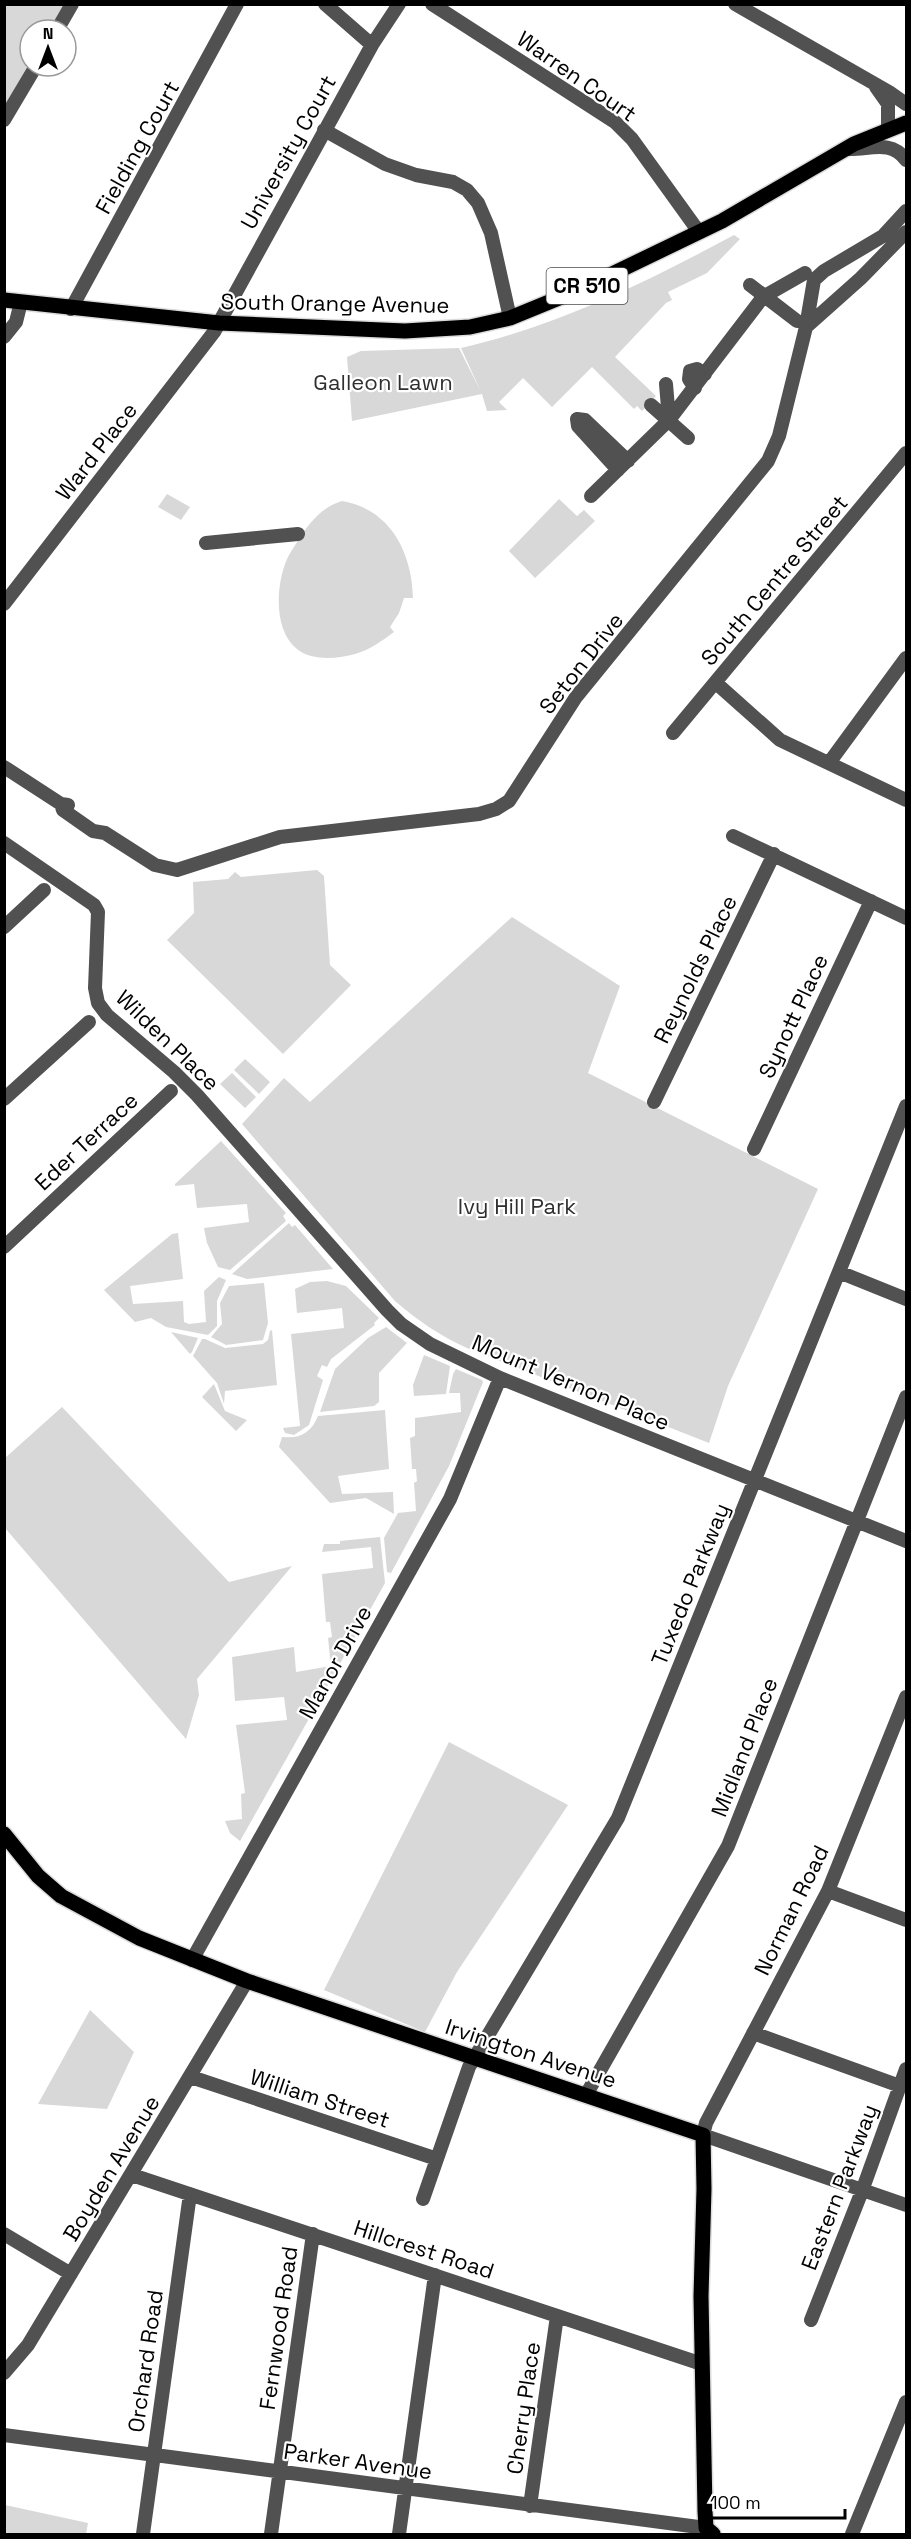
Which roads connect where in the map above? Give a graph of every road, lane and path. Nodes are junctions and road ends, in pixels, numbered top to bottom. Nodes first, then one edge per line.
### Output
1 (72, 4) edge
2 (237, 4) edge
3 (325, 4) edge
4 (399, 4) edge
5 (432, 4) edge
6 (735, 4) edge
7 (64, 18) edge
8 (372, 45) junction
9 (29, 78) edge
10 (875, 85) junction
11 (906, 104) edge
12 (4, 120) edge
13 (906, 123) edge
14 (324, 129) junction
15 (888, 129) junction
16 (848, 149) junction
17 (906, 160) edge
18 (906, 211) edge
19 (699, 232) junction
20 (906, 232) edge
21 (805, 273) dead end
22 (750, 285) dead end
23 (763, 297) junction
24 (4, 300) edge
25 (21, 302) junction
26 (71, 309) junction
27 (510, 318) junction
28 (219, 323) junction
29 (802, 324) junction
30 (4, 337) edge
31 (666, 384) dead end
32 (651, 405) dead end
33 (669, 420) junction
34 (688, 438) dead end
35 (904, 460) edge
36 (591, 496) dead end
37 (298, 534) dead end
38 (206, 543) dead end
39 (4, 604) edge
40 (906, 658) edge
41 (716, 683) junction
42 (673, 733) dead end
43 (829, 763) junction
44 (4, 767) edge
45 (906, 800) edge
46 (733, 836) dead end
47 (4, 843) edge
48 (774, 854) junction
49 (44, 890) dead end
50 (871, 901) junction
51 (906, 918) edge
52 (4, 927) edge
53 (89, 1022) dead end
54 (171, 1091) dead end
55 (4, 1099) edge
56 (654, 1102) dead end
57 (906, 1106) edge
58 (754, 1149) dead end
59 (274, 1182) joint
60 (4, 1247) edge
61 (839, 1272) junction
62 (906, 1299) edge
63 (500, 1378) junction
64 (906, 1397) edge
65 (754, 1479) junction
66 (856, 1521) junction
67 (906, 1541) edge
68 (906, 1697) edge
69 (4, 1834) edge
70 (828, 1891) junction
71 (906, 1920) edge
72 (192, 1960) junction
73 (247, 1981) junction
74 (753, 2033) junction
75 (474, 2058) junction
76 (906, 2068) edge
77 (191, 2077) junction
78 (900, 2086) junction
79 (586, 2095) junction
80 (703, 2135) junction
81 (437, 2159) junction
82 (132, 2175) junction
83 (862, 2191) junction
84 (190, 2194) junction
85 (423, 2199) dead end
86 (906, 2205) edge
87 (4, 2234) edge
88 (313, 2234) junction
89 (71, 2274) junction
90 (435, 2275) junction
91 (557, 2316) junction
92 (811, 2320) dead end
93 (702, 2364) junction
94 (4, 2373) edge
95 (906, 2402) edge
96 (4, 2435) edge
97 (154, 2455) junction
98 (279, 2472) junction
99 (405, 2489) junction
100 (530, 2506) junction
101 (710, 2531) edge
102 (143, 2535) edge
103 (270, 2535) edge
104 (399, 2535) edge
105 (852, 2535) edge

1 - 7 street
2 - 26 street, Fielding Court
3 - 8 street
4 - 8 street, University Court
5 - 19 street, Warren Court
6 - 10 street
8 - 14 street, University Court
9 - 12 street
10 - 11 street
10 - 15 street
13 - 15 main road, South Orange Avenue / CR 510
14 - 27 street
14 - 28 street, University Court
15 - 16 main road, South Orange Avenue / CR 510
16 - 17 street
16 - 19 main road, South Orange Avenue / CR 510
18 - 29 street, Seton Drive
19 - 27 main road, South Orange Avenue / CR 510
20 - 29 street
21 - 23 street
22 - 23 street
23 - 29 street
23 - 33 street
24 - 25 main road, South Orange Avenue / CR 510
25 - 26 main road, South Orange Avenue / CR 510
25 - 30 street
26 - 28 main road, South Orange Avenue / CR 510
27 - 28 main road, South Orange Avenue / CR 510
28 - 39 street, Ward Place
29 - 44 street, Seton Drive
31 - 33 street
32 - 33 street
33 - 34 street
33 - 36 street
35 - 41 street, South Centre Street
37 - 38 street
40 - 43 street
41 - 42 street, South Centre Street
41 - 43 street
43 - 45 street
46 - 48 street
47 - 59 street, Wilden Place
48 - 50 street
48 - 56 street, Reynolds Place
49 - 52 street
50 - 51 street
50 - 58 street, Synott Place
53 - 55 street
54 - 60 street, Eder Terrace
57 - 61 street, Tuxedo Parkway
59 - 63 street, Mount Vernon Place
61 - 62 street
61 - 65 street, Tuxedo Parkway
63 - 65 street, Mount Vernon Place
63 - 72 street, Manor Drive
64 - 66 street, Midland Place
65 - 66 street, Mount Vernon Place
65 - 75 street, Tuxedo Parkway
66 - 67 street, Mount Vernon Place
66 - 79 street, Midland Place
68 - 70 street, Norman Road
69 - 72 main road, Irvington Avenue
70 - 71 street
70 - 74 street, Norman Road
72 - 73 main road, Irvington Avenue
73 - 75 main road, Irvington Avenue
73 - 77 street, Boyden Avenue
74 - 78 street
74 - 80 street, Norman Road
75 - 79 main road, Irvington Avenue
75 - 81 street, Tuxedo Parkway
76 - 78 street, Eastern Parkway
77 - 81 street, William Street
77 - 82 street, Boyden Avenue
78 - 83 street, Eastern Parkway
79 - 80 main road, Irvington Avenue
80 - 83 street
80 - 93 main road
81 - 85 street, Tuxedo Parkway
82 - 84 street, Hillcrest Road
82 - 89 street, Boyden Avenue
83 - 86 street
83 - 92 street, Eastern Parkway
84 - 88 street, Hillcrest Road
84 - 97 street, Orchard Road
87 - 89 street
88 - 90 street, Hillcrest Road
88 - 98 street, Fernwood Road
89 - 94 street, Boyden Avenue
90 - 91 street, Hillcrest Road
90 - 99 street
91 - 93 street, Hillcrest Road
91 - 100 street, Cherry Place
93 - 101 main road
95 - 105 street
96 - 97 street, Parker Avenue
97 - 98 street, Parker Avenue
97 - 102 street, Orchard Road
98 - 99 street, Parker Avenue
98 - 103 street, Fernwood Road
99 - 100 street, Parker Avenue
99 - 104 street
100 - 101 street, Parker Avenue

